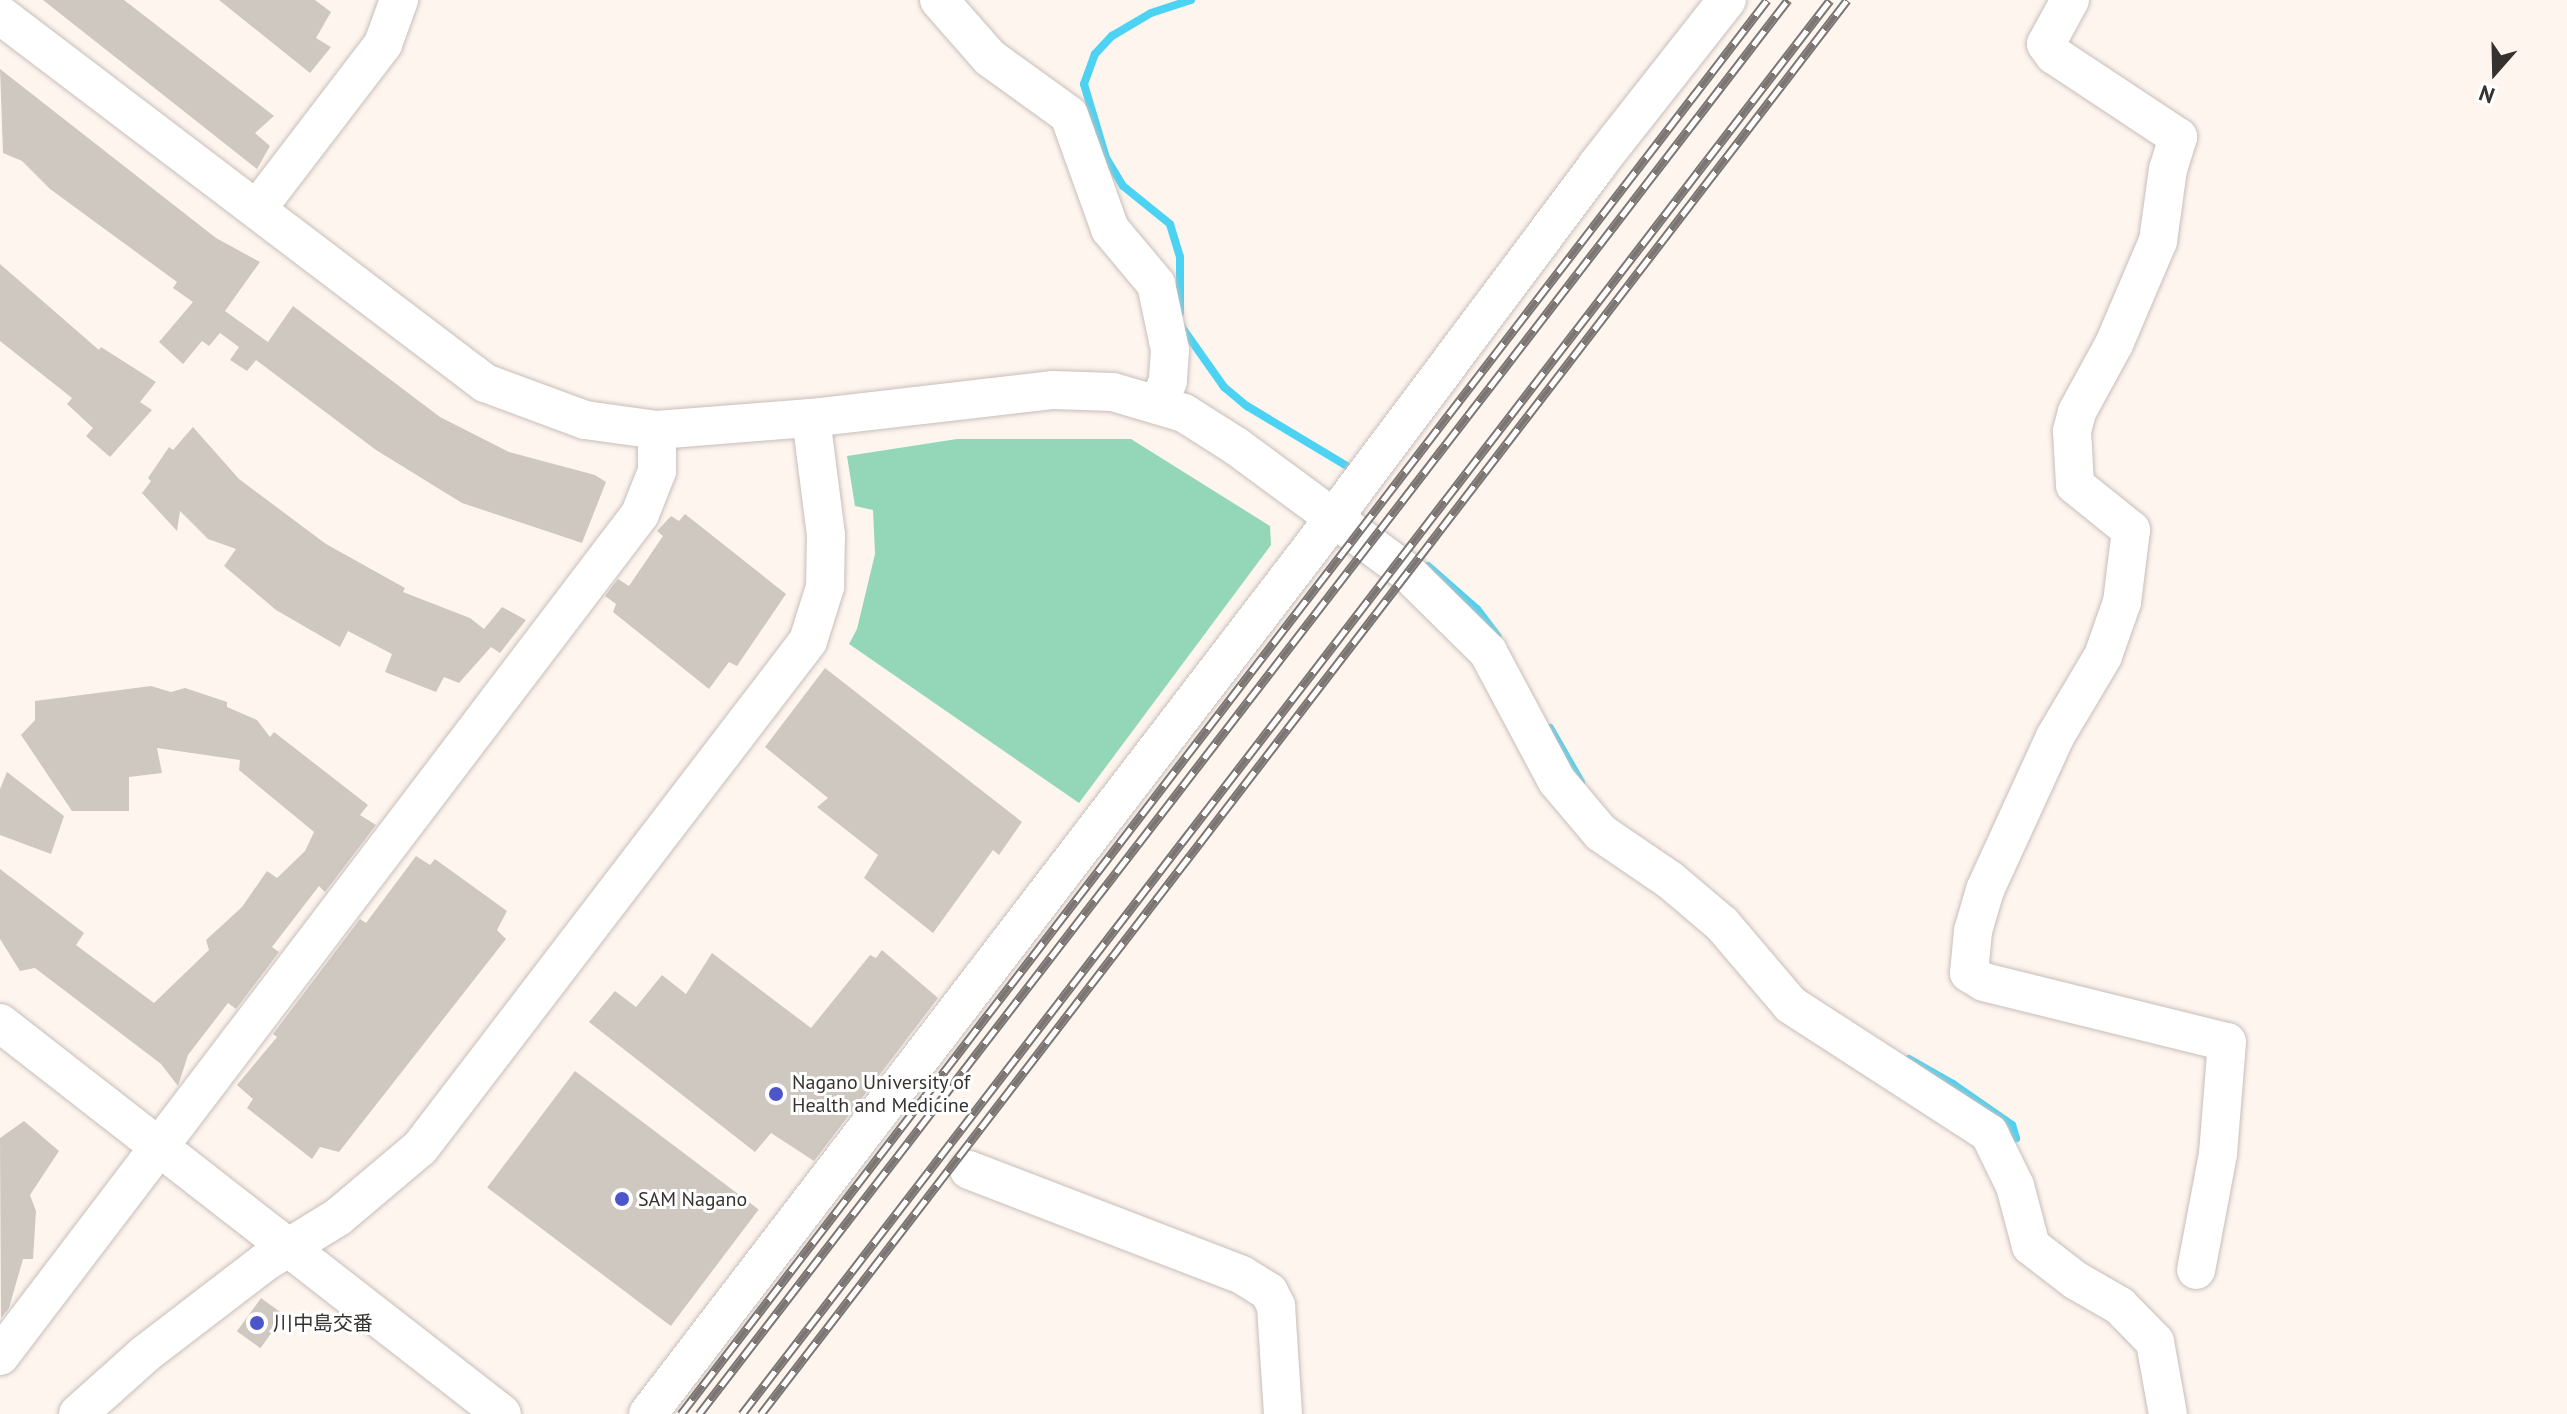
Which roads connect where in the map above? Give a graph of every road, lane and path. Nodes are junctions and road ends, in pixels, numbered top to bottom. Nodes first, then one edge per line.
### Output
1 (399, 0) edge
2 (939, 0) edge
3 (1727, 0) edge
4 (2070, 0) edge
5 (0, 15) edge
6 (257, 209) junction
7 (1158, 405) junction
8 (811, 418) junction
9 (657, 430) junction
10 (1335, 516) junction
11 (0, 1023) edge
12 (161, 1148) junction
13 (969, 1170) dead end
14 (291, 1246) junction
15 (2196, 1270) dead end
16 (0, 1356) edge
17 (494, 1412) edge
18 (78, 1414) edge
19 (648, 1414) edge
20 (1283, 1414) edge
21 (2168, 1414) edge

1 - 6 street
2 - 7 street
3 - 10 street
4 - 15 street
5 - 6 street
6 - 9 street
7 - 8 street
7 - 10 street
8 - 9 street
8 - 14 street
9 - 12 street
10 - 19 street
10 - 21 street
11 - 12 street
12 - 14 street
12 - 16 street
13 - 20 street
14 - 17 street
14 - 18 street

